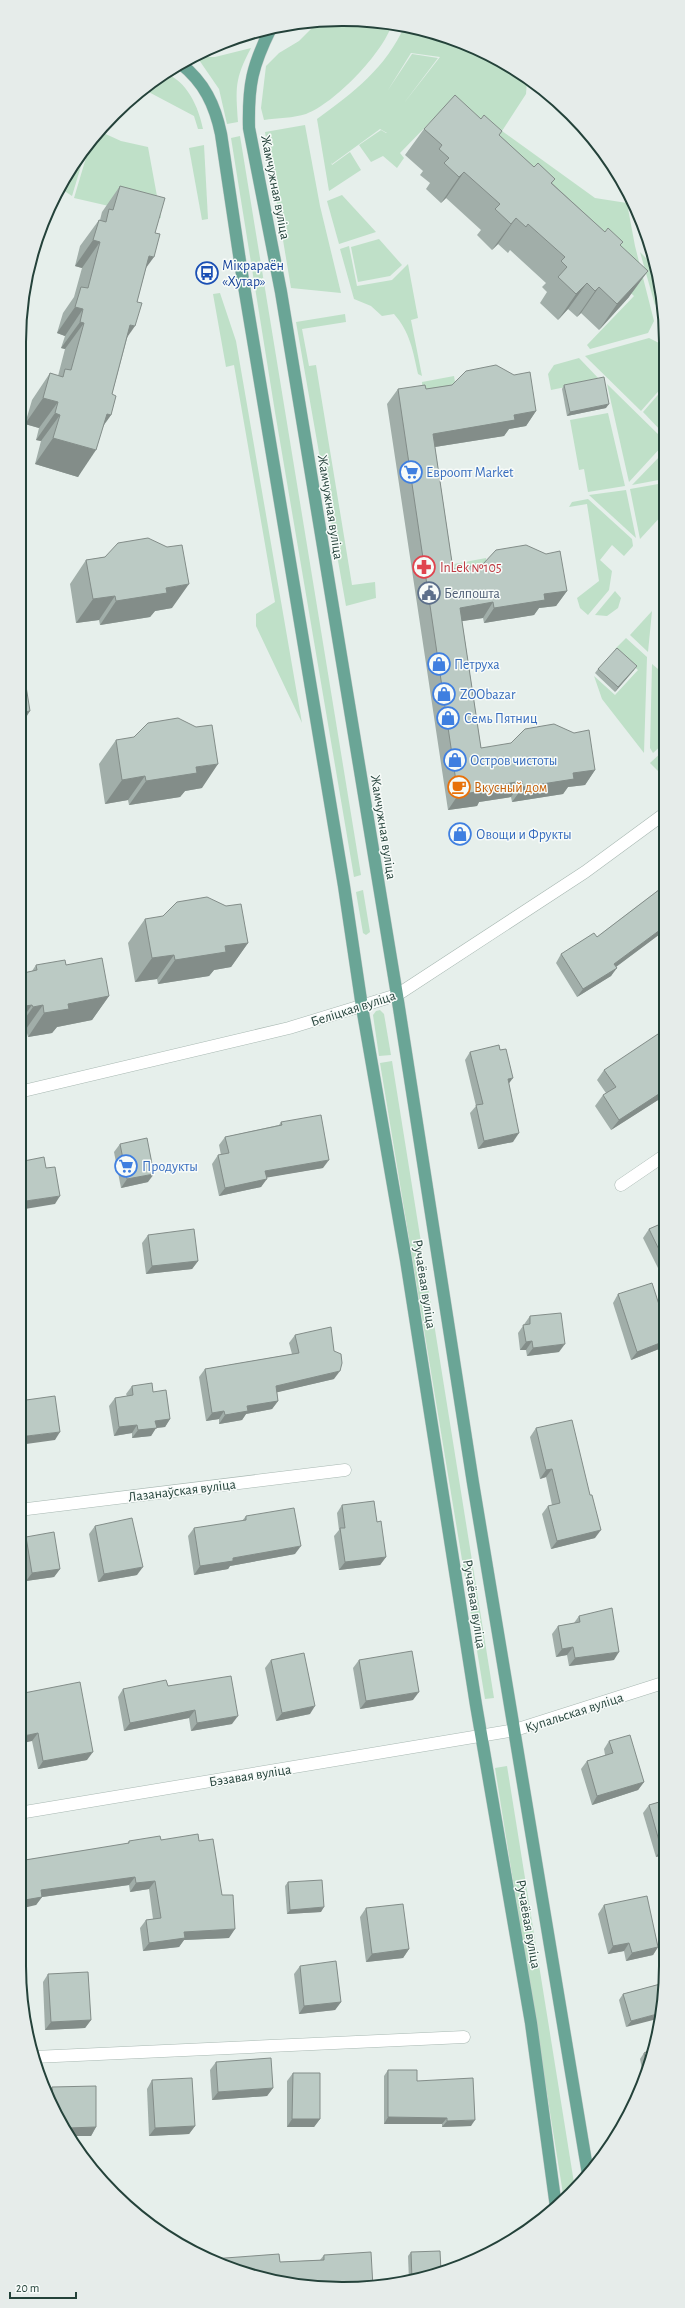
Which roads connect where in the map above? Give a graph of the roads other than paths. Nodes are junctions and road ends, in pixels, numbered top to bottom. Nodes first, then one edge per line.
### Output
1 (268, 35) edge
2 (185, 67) edge
3 (659, 818) edge
4 (397, 995) junction
5 (362, 1007) junction
6 (26, 1090) edge
7 (659, 1159) edge
8 (621, 1185) dead end
9 (345, 1470) dead end
10 (26, 1509) edge
11 (659, 1684) edge
12 (515, 1730) junction
13 (481, 1737) junction
14 (26, 1812) edge
15 (464, 2038) dead end
16 (40, 2057) edge
17 (587, 2166) edge
18 (555, 2199) edge

1 - 4 main road, Жамчужная вуліца
2 - 5 main road
3 - 4 street, Беліцкая вуліца
4 - 5 street, Беліцкая вуліца
4 - 12 main road, Ручаёвая вуліца
5 - 6 street, Беліцкая вуліца
5 - 13 main road, Ручаёвая вуліца
7 - 8 street
9 - 10 street, Лазанаўская вуліца
11 - 12 street, Купальская вуліца
12 - 13 street, Купальская вуліца
12 - 17 main road, Ручаёвая вуліца
13 - 14 street, Бэзавая вуліца
13 - 18 main road, Ручаёвая вуліца
15 - 16 street

